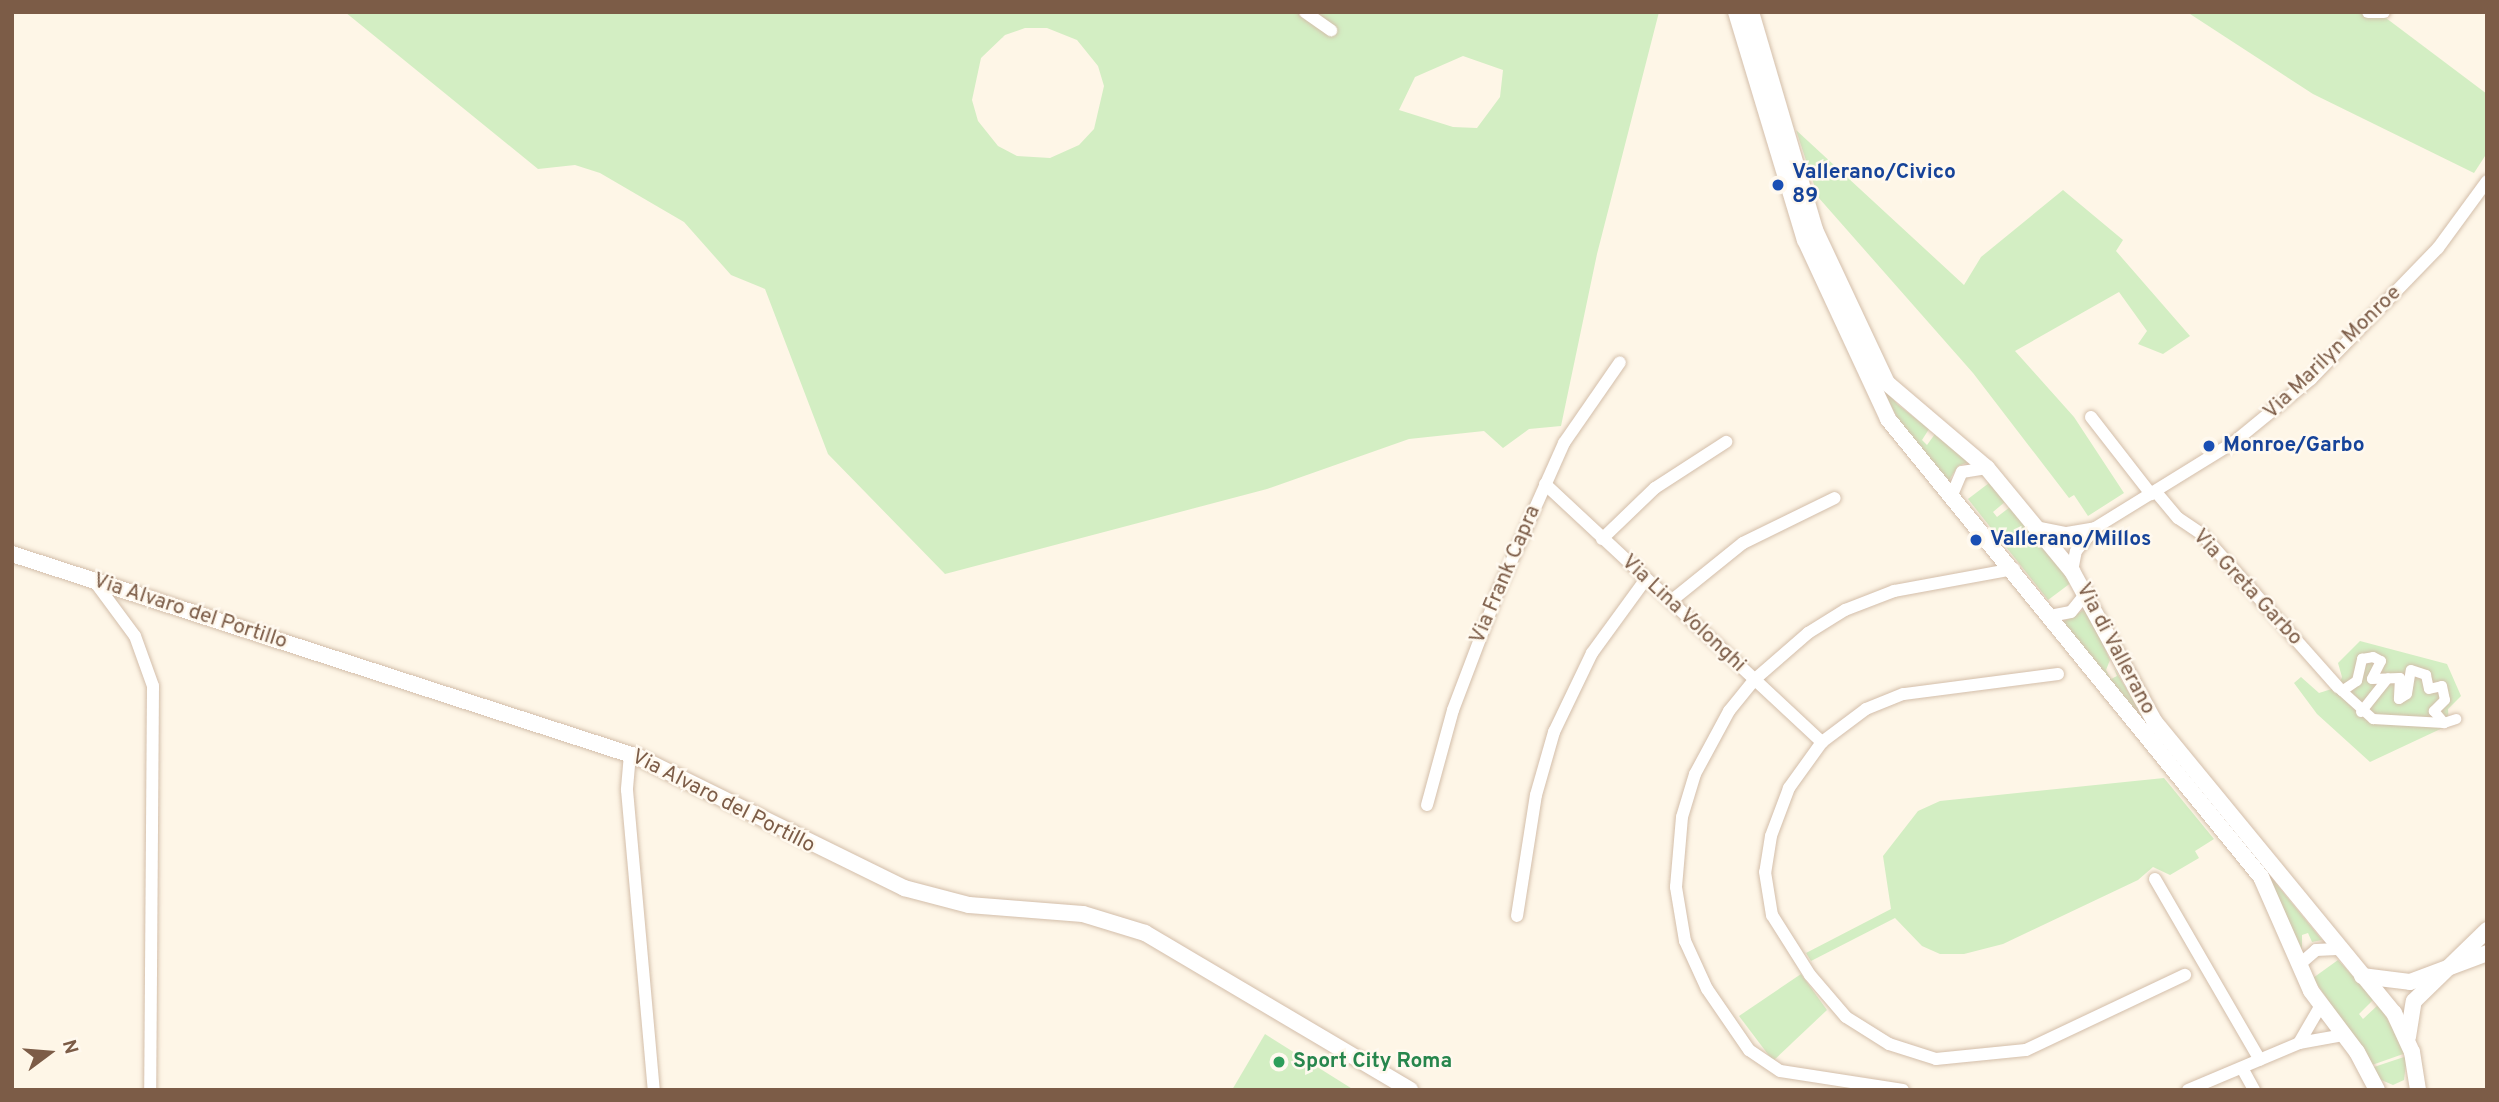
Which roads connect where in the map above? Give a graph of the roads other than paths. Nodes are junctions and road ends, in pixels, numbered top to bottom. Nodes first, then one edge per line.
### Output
1 (1305, 12) edge
2 (1736, 12) edge
3 (1751, 12) edge
4 (2368, 12) edge
5 (2384, 12) edge
6 (1331, 30) dead end
7 (2487, 180) edge
8 (1620, 362) dead end
9 (2091, 417) dead end
10 (1726, 442) dead end
11 (1987, 468) junction
12 (1545, 484) junction
13 (2153, 493) junction
14 (1952, 495) junction
15 (1835, 498) dead end
16 (2035, 527) junction
17 (2095, 528) junction
18 (1602, 539) junction
19 (12, 554) edge
20 (2014, 569) junction
21 (2072, 571) junction
22 (1646, 579) junction
23 (94, 582) junction
24 (2087, 592) junction
25 (1671, 601) junction
26 (2050, 615) junction
27 (2058, 674) dead end
28 (2388, 678) junction
29 (1754, 680) junction
30 (2340, 689) junction
31 (2361, 712) junction
32 (2456, 719) dead end
33 (2444, 723) junction
34 (1822, 742) junction
35 (630, 754) junction
36 (1427, 804) dead end
37 (2155, 879) dead end
38 (1517, 916) dead end
39 (2487, 930) edge
40 (2337, 949) junction
41 (2487, 953) edge
42 (2300, 964) junction
43 (2446, 971) junction
44 (2185, 975) dead end
45 (2362, 976) junction
46 (2321, 1005) junction
47 (2344, 1035) junction
48 (2408, 1040) junction
49 (2299, 1043) junction
50 (2260, 1060) junction
51 (2242, 1068) junction
52 (2414, 1087) edge
53 (150, 1090) edge
54 (654, 1090) edge
55 (1409, 1090) edge
56 (1903, 1090) edge
57 (2188, 1090) edge
58 (2254, 1090) edge
59 (2376, 1090) edge

1 - 6 street
2 - 14 street, Via di Vallerano
3 - 11 street, Via di Vallerano
4 - 5 street
7 - 13 street, Via Marilyn Monroe
8 - 12 street, Via Frank Capra
9 - 13 street
10 - 18 street
11 - 14 street
11 - 16 street, Via di Vallerano
12 - 18 street, Via Lina Volonghi
12 - 36 street, Via Frank Capra
13 - 17 street, Via Marilyn Monroe
13 - 30 street, Via Greta Garbo
14 - 20 street, Via di Vallerano
15 - 25 street
16 - 17 street, Via Marilyn Monroe
16 - 21 street, Via di Vallerano
17 - 21 street, Via Marilyn Monroe
18 - 22 street, Via Lina Volonghi
19 - 23 street, Via Alvaro del Portillo
20 - 26 street, Via di Vallerano
20 - 29 street
21 - 24 street, Via di Vallerano
22 - 25 street, Via Lina Volonghi
22 - 38 street
23 - 35 street, Via Alvaro del Portillo
23 - 53 street
24 - 26 street
24 - 40 street, Via di Vallerano
25 - 29 street, Via Lina Volonghi
26 - 42 street, Via di Vallerano
27 - 34 street
28 - 30 street
28 - 31 street
28 - 33 street
29 - 34 street, Via Lina Volonghi
29 - 56 street
30 - 31 street
31 - 33 street
32 - 33 street
34 - 44 street
35 - 54 street
35 - 55 street, Via Alvaro del Portillo
37 - 50 street
39 - 43 street
40 - 42 street
40 - 45 street, Via di Vallerano
41 - 43 street
42 - 46 street, Via di Vallerano
43 - 45 street
43 - 48 street
45 - 48 street, Via di Vallerano
46 - 47 street, Via di Vallerano
46 - 49 street
47 - 49 street
47 - 59 street, Via di Vallerano
48 - 52 street, Via di Vallerano
49 - 50 street
50 - 51 street
51 - 57 street
51 - 58 street

